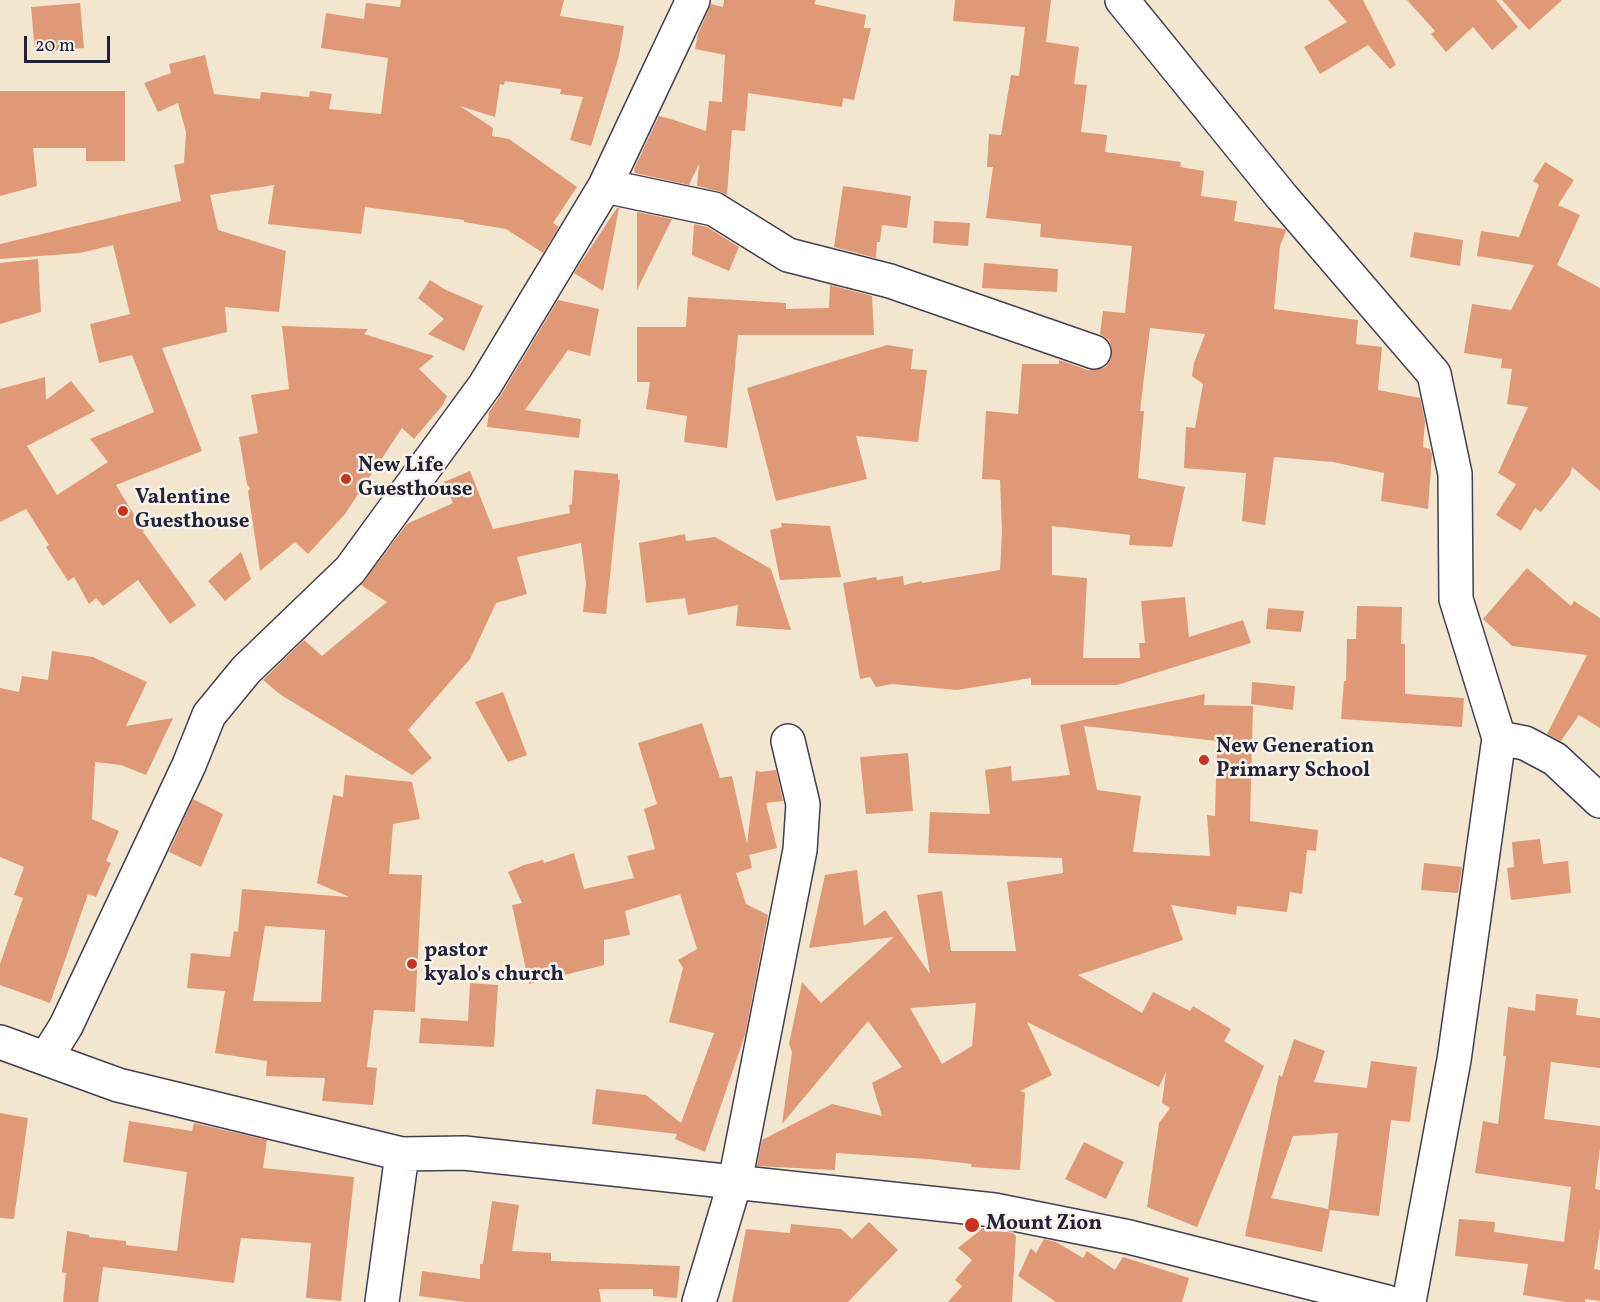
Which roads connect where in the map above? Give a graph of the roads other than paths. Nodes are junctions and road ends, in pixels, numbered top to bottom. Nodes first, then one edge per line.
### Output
1 (693, 0) edge
2 (1122, 0) edge
3 (605, 186) junction
4 (1094, 352) dead end
5 (1499, 738) junction
6 (788, 741) dead end
7 (1600, 801) edge
8 (0, 1042) edge
9 (46, 1058) junction
10 (402, 1154) junction
11 (735, 1182) junction
12 (382, 1302) edge
13 (699, 1302) edge
14 (1387, 1302) edge
15 (1409, 1302) edge

1 - 3 street
2 - 5 street
3 - 4 street
3 - 9 street
5 - 7 street
5 - 15 street
6 - 11 street
8 - 9 street
9 - 10 street
10 - 11 street
10 - 12 street
11 - 13 street
11 - 14 street

